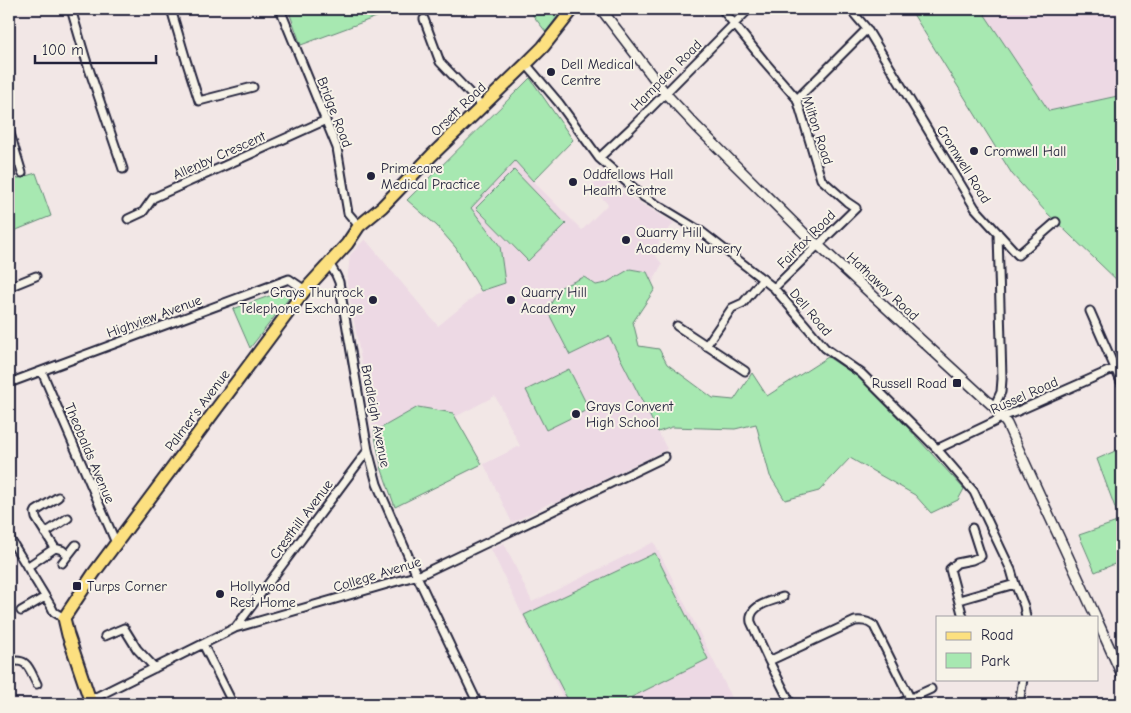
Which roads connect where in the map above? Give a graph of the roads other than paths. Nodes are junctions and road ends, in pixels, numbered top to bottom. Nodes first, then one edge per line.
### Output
1 (71, 9) edge
2 (171, 9) edge
3 (280, 9) edge
4 (573, 9) edge
5 (601, 9) edge
6 (722, 9) edge
7 (749, 9) edge
8 (850, 9) edge
9 (424, 19) dead end
10 (734, 24) junction
11 (867, 30) junction
12 (526, 64) junction
13 (253, 87) dead end
14 (666, 94) junction
15 (797, 99) junction
16 (482, 106) junction
17 (326, 120) junction
18 (9, 130) edge
19 (599, 158) junction
20 (123, 169) dead end
21 (22, 173) dead end
22 (856, 208) joint
23 (128, 219) dead end
24 (1056, 222) dead end
25 (359, 226) junction
26 (998, 233) junction
27 (818, 245) junction
28 (330, 263) junction
29 (36, 276) dead end
30 (763, 279) junction
31 (9, 287) edge
32 (774, 288) junction
33 (306, 290) junction
34 (1090, 311) dead end
35 (677, 326) dead end
36 (706, 346) junction
37 (1119, 367) edge
38 (745, 370) dead end
39 (42, 372) junction
40 (9, 383) edge
41 (1122, 384) edge
42 (994, 407) junction
43 (1002, 417) junction
44 (936, 449) junction
45 (368, 450) junction
46 (665, 457) dead end
47 (58, 497) dead end
48 (68, 518) dead end
49 (972, 528) dead end
50 (45, 533) junction
51 (9, 537) edge
52 (116, 544) junction
53 (76, 545) dead end
54 (55, 548) junction
55 (68, 555) junction
56 (62, 563) dead end
57 (27, 567) junction
58 (416, 576) junction
59 (1015, 584) junction
60 (45, 597) junction
61 (783, 597) dead end
62 (959, 600) junction
63 (21, 611) dead end
64 (963, 616) edge
65 (1026, 616) edge
66 (1096, 616) edge
67 (64, 618) junction
68 (1098, 622) edge
69 (235, 628) junction
70 (105, 636) dead end
71 (204, 644) junction
72 (769, 661) junction
73 (9, 662) edge
74 (155, 668) junction
75 (1122, 675) edge
76 (1023, 680) edge
77 (37, 684) dead end
78 (931, 689) dead end
79 (910, 698) junction
80 (89, 703) edge
81 (233, 704) edge
82 (478, 704) edge
83 (791, 704) edge
84 (898, 704) edge
85 (1019, 704) edge

1 - 20 street
2 - 13 street
3 - 17 street, Bridge Road
4 - 12 main road, Orsett Road
5 - 14 street, Hathaway Road
6 - 10 street, Milton Road
7 - 10 street, Hampden Road
8 - 11 street, Cromwell Road
9 - 16 street
10 - 14 street, Hampden Road
10 - 15 street, Milton Road
11 - 15 street
11 - 26 street, Cromwell Road
12 - 16 main road, Orsett Road
12 - 19 street, Dell Road
14 - 19 street, Hampden Road
14 - 27 street, Hathaway Road
15 - 22 street, Milton Road
16 - 25 main road, Orsett Road
17 - 23 street, Allenby Crescent
17 - 25 street, Bridge Road
18 - 21 street
19 - 30 street, Dell Road
22 - 27 street, Fairfax Road
24 - 26 street, Cromwell Road
25 - 28 main road, Palmer's Avenue
26 - 42 street
27 - 32 street, Fairfax Road
27 - 42 street, Hathaway Road
28 - 33 main road, Palmer's Avenue
28 - 45 street, Bradleigh Avenue
29 - 31 street
30 - 32 street, Dell Road
30 - 36 street
32 - 44 street, Dell Road
33 - 39 street, Highview Avenue
33 - 52 main road, Palmer's Avenue
34 - 37 street
35 - 36 street
36 - 38 street
37 - 41 street
37 - 43 street, Russel Road
39 - 40 street, Highview Avenue
39 - 52 street, Theobalds Avenue
42 - 43 street, Hathaway Road
43 - 44 street, Russel Road
43 - 66 street, Hathaway Road
44 - 59 street, Dell Road
45 - 58 street, Bradleigh Avenue
45 - 69 street, Cresthill Avenue
46 - 58 street, College Avenue
47 - 50 street
48 - 50 street
49 - 62 street
50 - 54 street
51 - 57 street
52 - 67 main road, Palmer's Avenue
53 - 55 street
54 - 55 street
54 - 57 street
55 - 56 street
57 - 60 street
58 - 69 street, College Avenue
58 - 82 street, Bradleigh Avenue
59 - 62 street
59 - 65 street, Dell Road
60 - 63 street
60 - 67 street
61 - 72 street
62 - 64 street
67 - 80 main road
68 - 75 street
69 - 71 street, College Avenue
70 - 74 street
71 - 74 street, College Avenue
71 - 81 street
72 - 79 street
72 - 83 street
73 - 77 street
74 - 80 street, College Avenue
76 - 85 street
78 - 79 street
79 - 84 street

